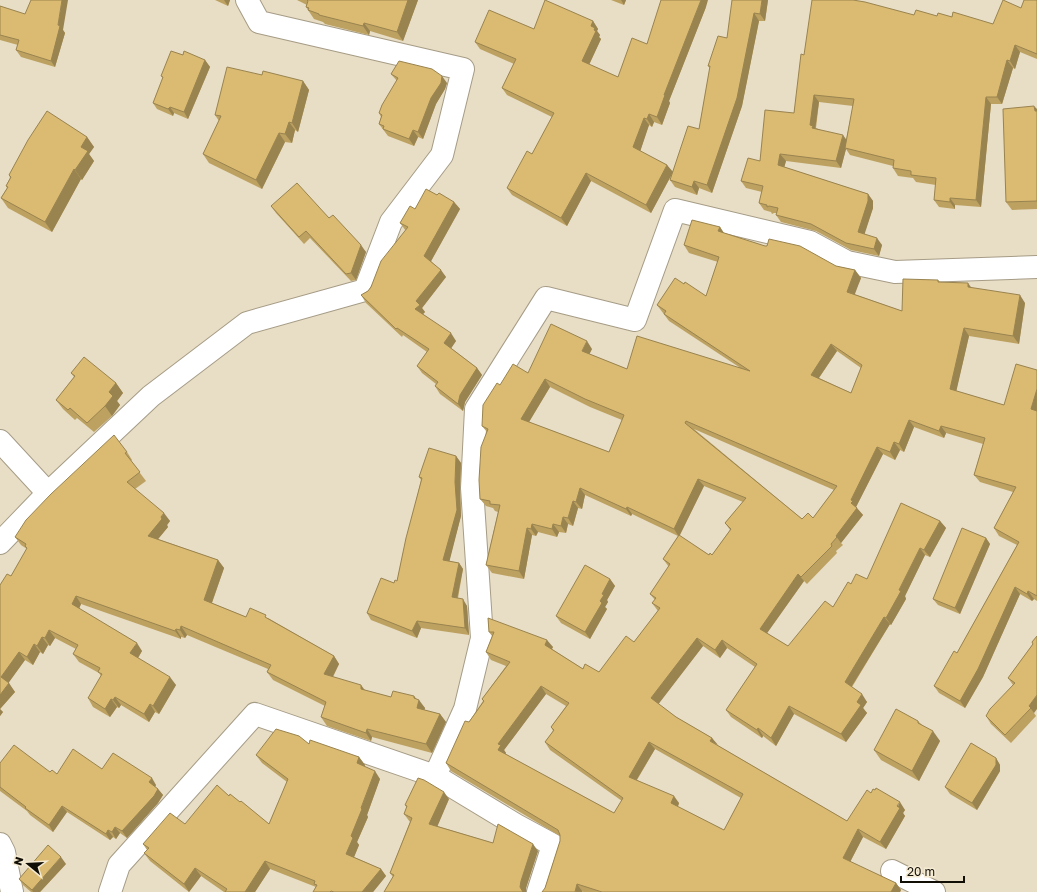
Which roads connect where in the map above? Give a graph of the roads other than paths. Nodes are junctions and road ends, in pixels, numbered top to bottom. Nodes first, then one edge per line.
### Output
1 (247, 0) edge
2 (1037, 267) edge
3 (0, 441) edge
4 (48, 493) junction
5 (0, 543) edge
6 (435, 776) junction
7 (0, 844) edge
8 (892, 871) dead end
9 (12, 892) edge
10 (110, 892) edge
11 (538, 892) edge
12 (934, 892) edge

1 - 4 street
2 - 6 street
3 - 4 street
4 - 5 street
6 - 10 street
6 - 11 street
7 - 9 street
8 - 12 street

